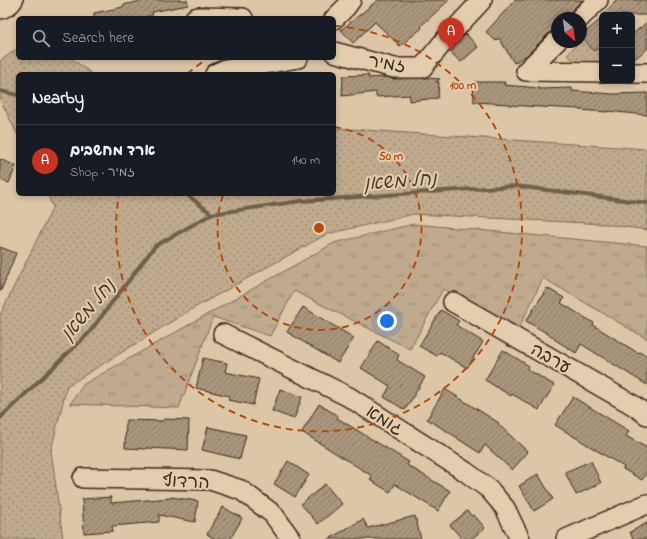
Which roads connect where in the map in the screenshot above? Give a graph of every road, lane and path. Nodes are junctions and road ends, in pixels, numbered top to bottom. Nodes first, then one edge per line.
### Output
1 (13, 0) edge
2 (351, 0) edge
3 (482, 0) edge
4 (598, 0) edge
5 (0, 9) edge
6 (586, 12) edge
7 (336, 17) edge
8 (551, 46) edge
9 (336, 53) edge
10 (287, 60) edge
11 (219, 72) edge
12 (599, 72) edge
13 (635, 73) edge
14 (647, 73) edge
15 (453, 302) dead end
16 (223, 334) dead end
17 (647, 415) edge
18 (83, 478) dead end
19 (647, 504) edge
20 (292, 539) edge
21 (520, 539) edge
22 (566, 539) edge

1 - 5 street
2 - 7 street
3 - 9 street, זמיר
4 - 6 street
8 - 12 street
10 - 11 street
13 - 14 street
15 - 17 street, ערבה
16 - 21 street, גומא
18 - 20 street, הרדוף
19 - 22 street

